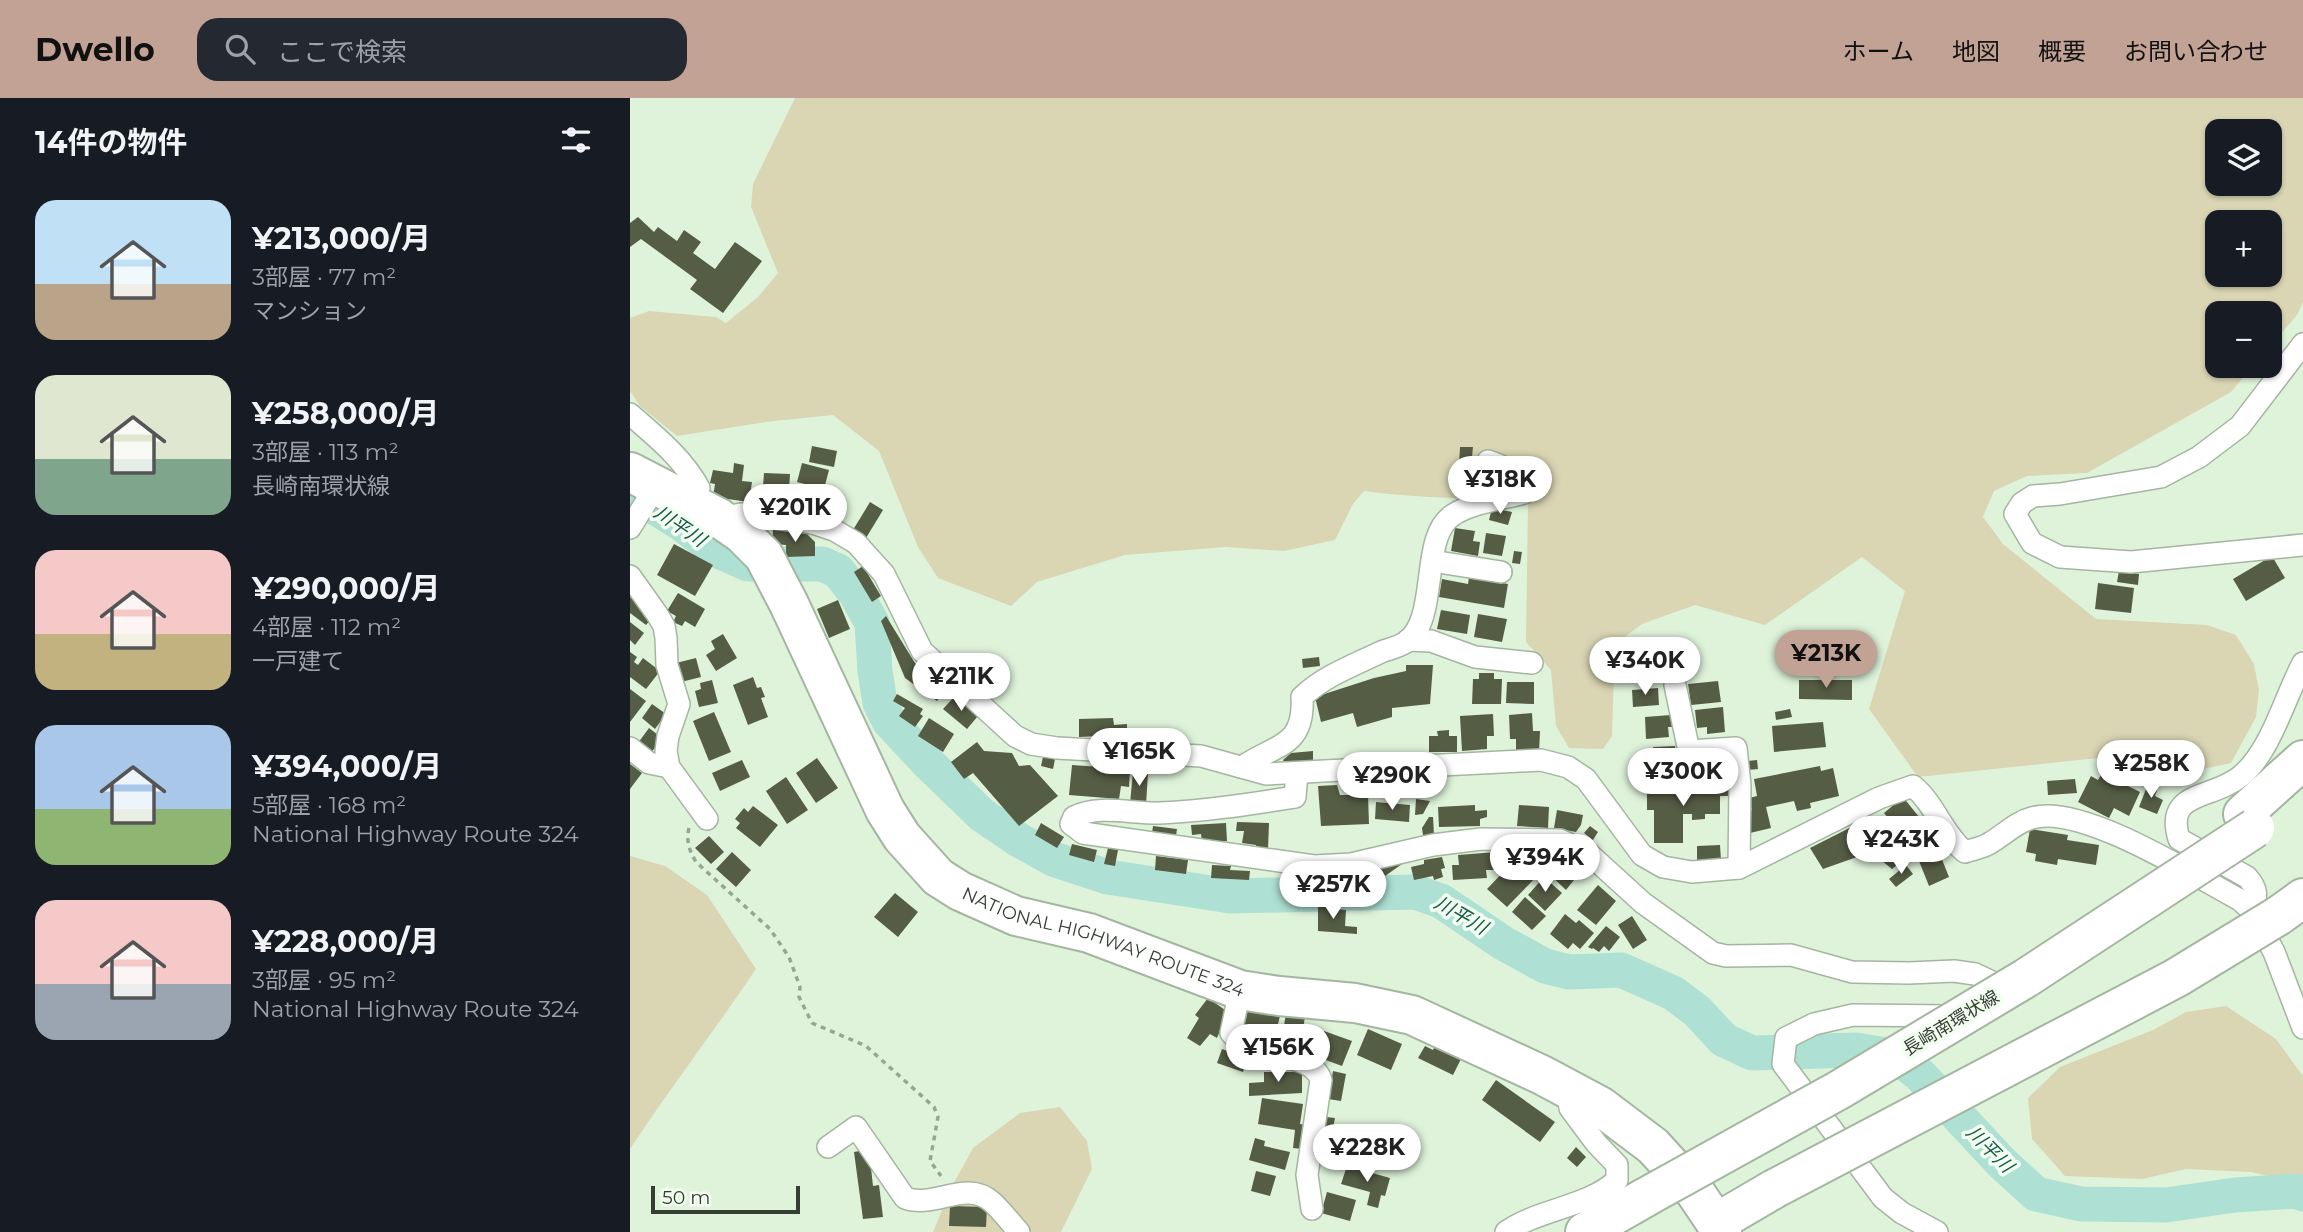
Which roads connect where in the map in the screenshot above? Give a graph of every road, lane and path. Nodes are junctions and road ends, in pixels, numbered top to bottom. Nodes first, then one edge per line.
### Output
1 (2303, 344) edge
2 (630, 414) edge
3 (1488, 461) dead end
4 (643, 479) edge
5 (707, 511) junction
6 (630, 528) edge
7 (2303, 545) edge
8 (1432, 561) junction
9 (1501, 572) dead end
10 (630, 576) edge
11 (1408, 640) junction
12 (1532, 663) dead end
13 (2303, 663) edge
14 (1675, 685) dead end
15 (630, 748) edge
16 (2303, 760) edge
17 (669, 768) junction
18 (1242, 768) junction
19 (1297, 773) junction
20 (2278, 807) edge
21 (701, 810) joint
22 (1739, 868) junction
23 (2278, 908) edge
24 (1240, 990) junction
25 (2303, 1028) edge
26 (1567, 1088) junction
27 (828, 1147) dead end
28 (946, 1180) dead end
29 (1312, 1209) dead end
30 (1719, 1227) edge
31 (1018, 1232) edge
32 (1506, 1232) edge
33 (1585, 1232) edge
34 (1937, 1232) edge

1 - 7 street
2 - 5 street
3 - 8 street
4 - 5 highway, NATIONAL HIGHWAY ROUTE 324
4 - 6 street
5 - 18 street
5 - 24 highway, NATIONAL HIGHWAY ROUTE 324
8 - 9 street
8 - 11 street
10 - 17 street
11 - 12 street
11 - 18 street
13 - 23 street
14 - 22 street
15 - 17 street
16 - 20 highway, 長崎南環状線
17 - 21 street
18 - 19 street
19 - 22 street
19 - 34 street
20 - 33 highway, 長崎南環状線, bridge
21 - 28 path
22 - 23 street
23 - 25 street
23 - 30 highway, bridge
24 - 26 highway, NATIONAL HIGHWAY ROUTE 324
24 - 29 street
26 - 30 highway, NATIONAL HIGHWAY ROUTE 324
26 - 32 street
27 - 31 street

